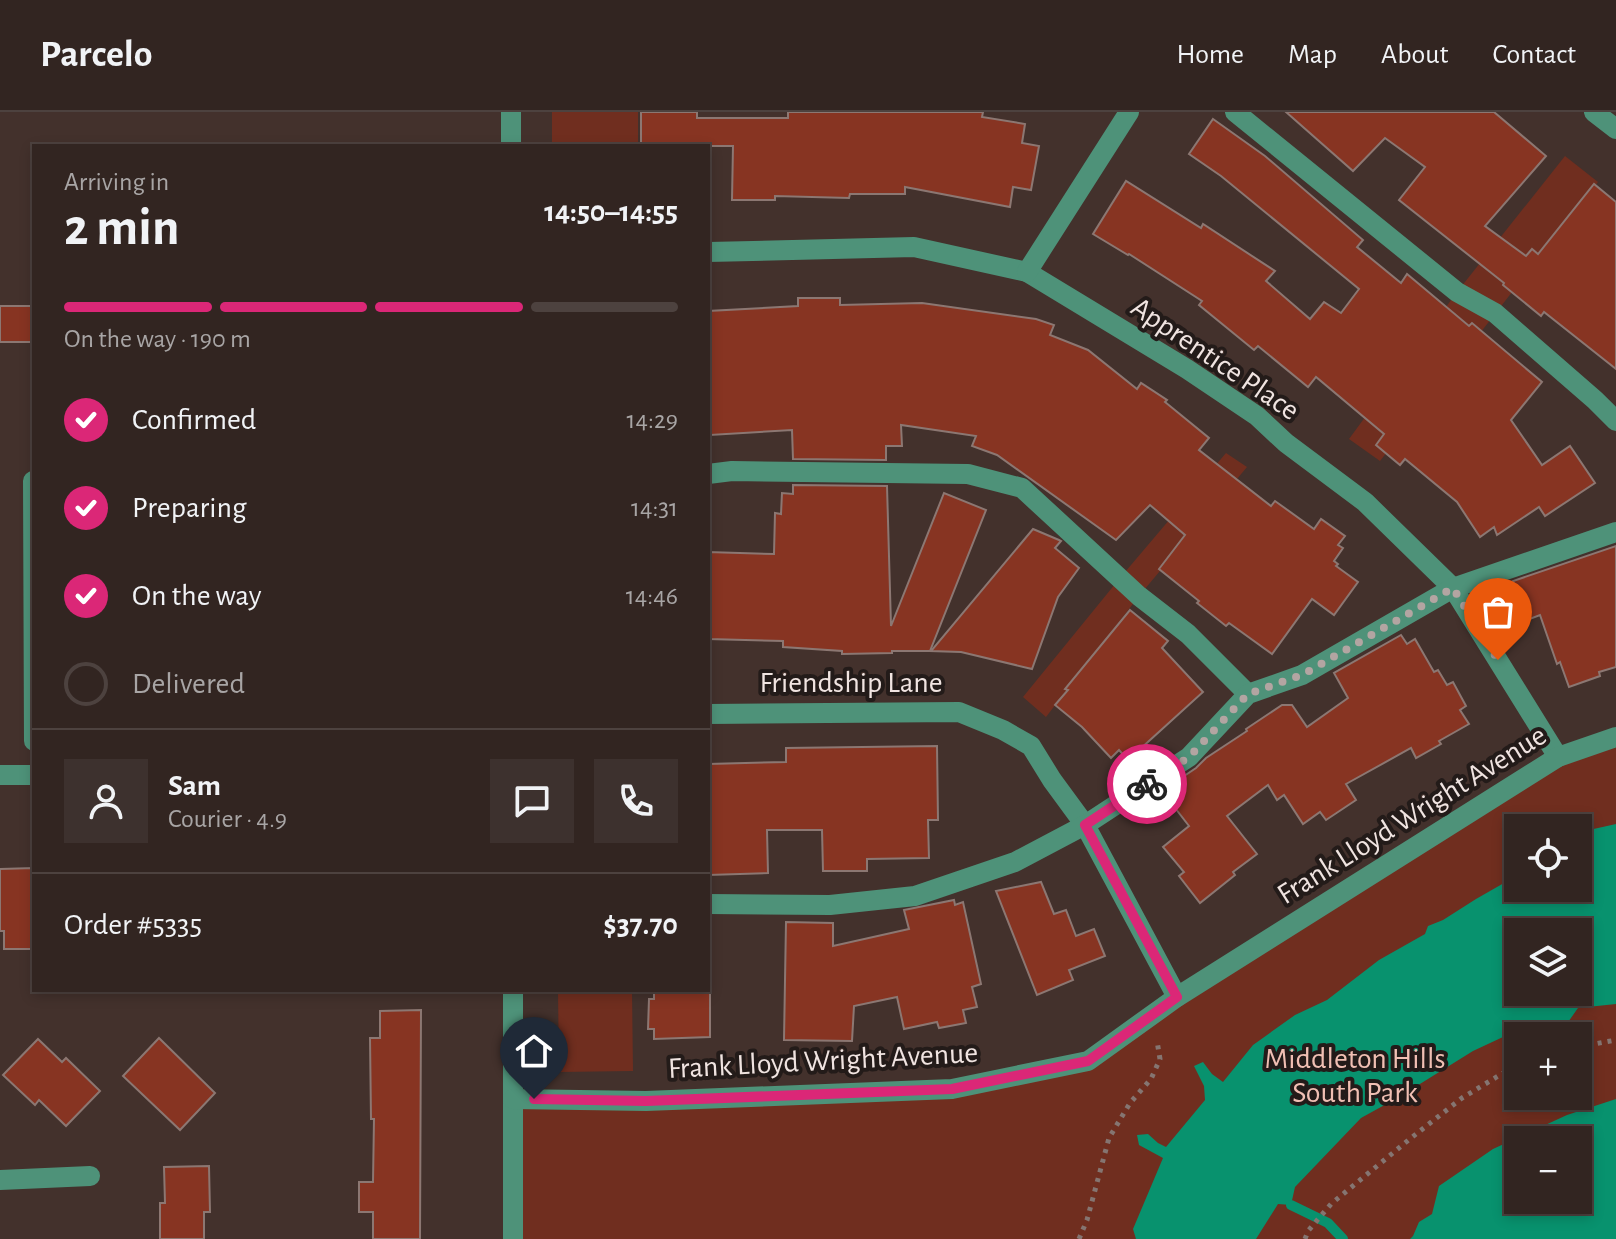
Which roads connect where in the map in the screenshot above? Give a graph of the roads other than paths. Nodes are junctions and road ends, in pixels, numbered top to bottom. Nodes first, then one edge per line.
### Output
1 (511, 112) edge
2 (1129, 112) edge
3 (1235, 112) edge
4 (1594, 112) edge
5 (1616, 129) edge
6 (511, 144) edge
7 (710, 252) edge
8 (1027, 272) junction
9 (1616, 421) edge
10 (710, 474) edge
11 (1616, 532) edge
12 (1453, 588) junction
13 (1248, 694) junction
14 (710, 714) edge
15 (1616, 737) edge
16 (1558, 757) junction
17 (0, 775) edge
18 (32, 775) edge
19 (1085, 825) junction
20 (710, 904) edge
21 (513, 992) edge
22 (1177, 997) junction
23 (513, 1099) junction
24 (90, 1176) dead end
25 (0, 1180) edge
26 (513, 1239) edge

1 - 6 street
2 - 8 street
3 - 9 street
4 - 5 street
7 - 8 street, Apprentice Place
8 - 12 street, Apprentice Place
10 - 13 street
11 - 12 street
12 - 13 street
12 - 16 street, Apprentice Place
13 - 19 street
14 - 19 street, Friendship Lane
15 - 16 street, Frank Lloyd Wright Avenue
16 - 22 street, Frank Lloyd Wright Avenue
17 - 18 street
19 - 20 street
19 - 22 street, Friendship Lane
21 - 23 street
22 - 23 street, Frank Lloyd Wright Avenue
23 - 26 street
24 - 25 street

